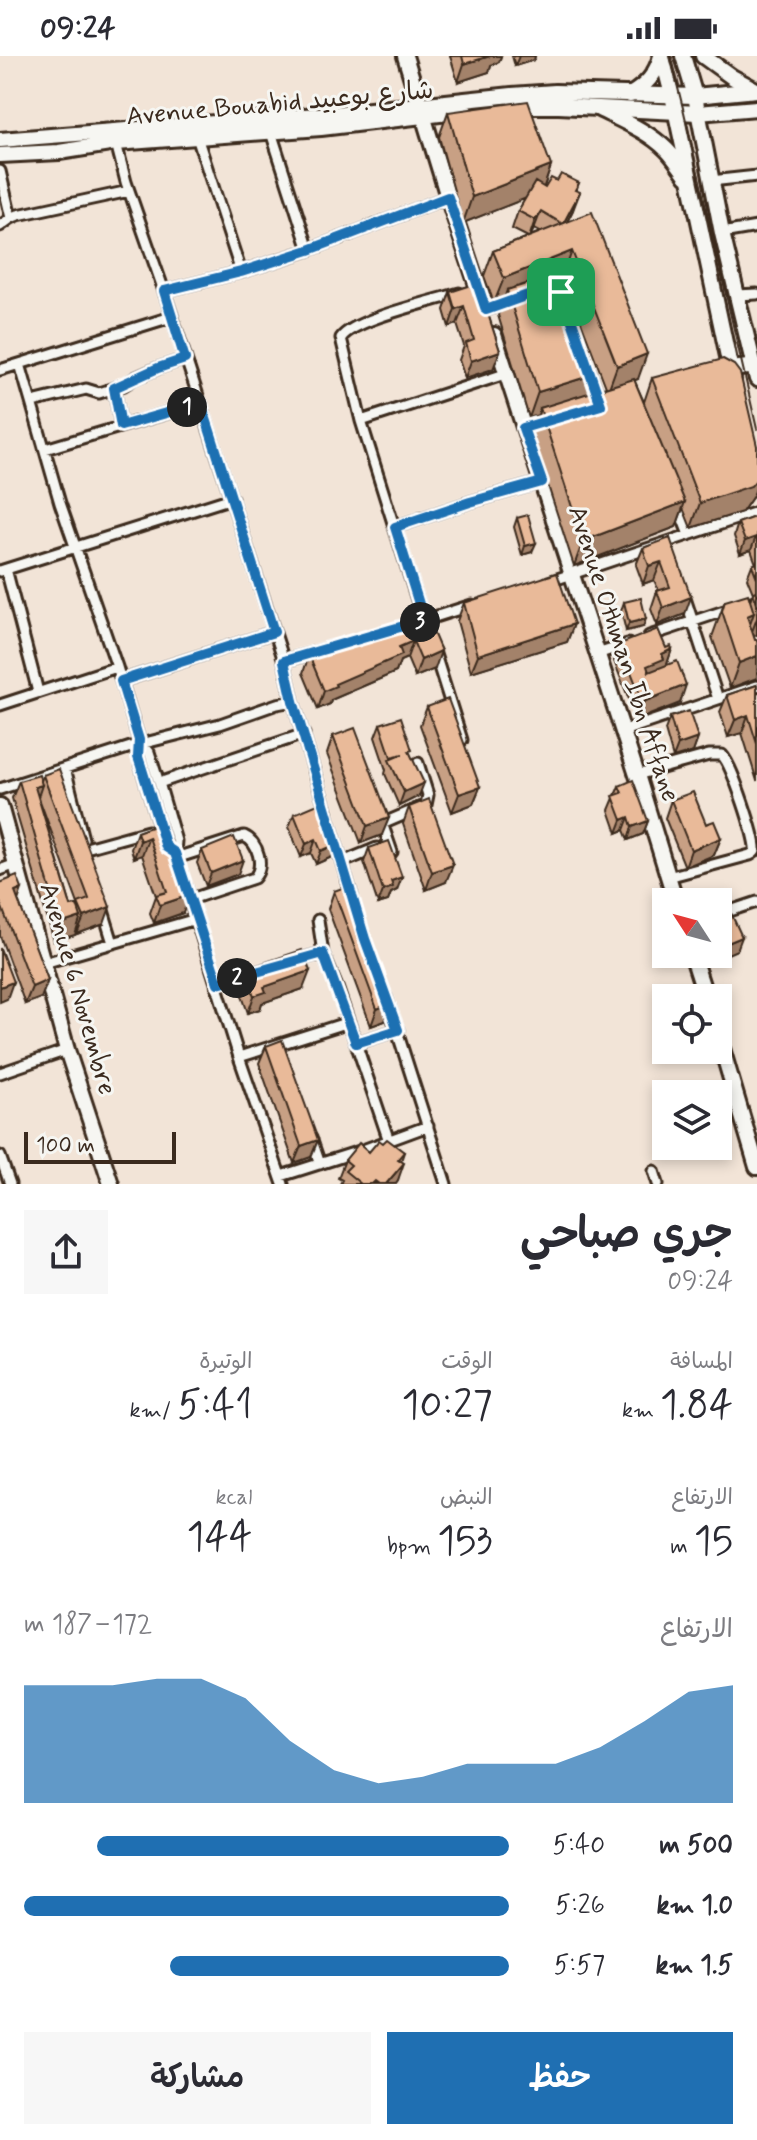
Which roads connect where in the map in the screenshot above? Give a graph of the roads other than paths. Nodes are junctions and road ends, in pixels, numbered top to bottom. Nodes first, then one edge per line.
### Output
1 (405, 56) edge
2 (662, 56) edge
3 (683, 56) edge
4 (703, 56) edge
5 (757, 90) edge
6 (630, 95) junction
7 (672, 95) junction
8 (695, 96) junction
9 (757, 108) edge
10 (599, 109) junction
11 (422, 111) junction
12 (675, 111) junction
13 (698, 113) junction
14 (271, 132) junction
15 (114, 137) junction
16 (197, 137) junction
17 (0, 140) edge
18 (0, 155) edge
19 (0, 171) edge
20 (757, 176) edge
21 (691, 181) junction
22 (711, 181) junction
23 (129, 191) junction
24 (448, 197) junction
25 (11, 218) junction
26 (0, 226) edge
27 (757, 227) edge
28 (722, 233) junction
29 (309, 250) junction
30 (241, 272) junction
31 (478, 287) junction
32 (164, 291) junction
33 (757, 294) edge
34 (737, 295) junction
35 (516, 299) edge
36 (486, 310) junction
37 (171, 317) junction
38 (752, 333) edge
39 (185, 359) junction
40 (20, 364) junction
41 (587, 364) edge
42 (0, 370) edge
43 (726, 370) junction
44 (756, 371) edge
45 (508, 373) junction
46 (114, 388) junction
47 (736, 391) edge
48 (613, 401) edge
49 (32, 402) junction
50 (201, 403) junction
51 (601, 405) junction
52 (588, 409) edge
53 (361, 421) junction
54 (121, 426) junction
55 (45, 449) junction
56 (542, 482) junction
57 (674, 496) edge
58 (232, 498) junction
59 (757, 512) edge
60 (395, 527) junction
61 (689, 535) junction
62 (667, 542) junction
63 (76, 547) junction
64 (671, 554) edge
65 (3, 570) edge
66 (572, 574) junction
67 (543, 583) edge
68 (683, 592) edge
69 (488, 600) edge
70 (757, 600) edge
71 (424, 620) junction
72 (692, 621) junction
73 (410, 624) edge
74 (274, 632) junction
75 (340, 645) edge
76 (597, 654) junction
77 (284, 661) junction
78 (117, 667) junction
79 (121, 681) junction
80 (757, 686) edge
81 (38, 692) junction
82 (718, 699) junction
83 (293, 701) junction
84 (0, 705) edge
85 (623, 731) junction
86 (304, 734) junction
87 (140, 743) junction
88 (465, 749) edge
89 (418, 763) edge
90 (65, 768) junction
91 (637, 775) junction
92 (159, 783) junction
93 (0, 789) edge
94 (0, 806) edge
95 (378, 810) edge
96 (382, 824) junction
97 (171, 825) junction
98 (160, 828) junction
99 (389, 844) junction
100 (86, 848) junction
101 (176, 856) junction
102 (394, 857) edge
103 (89, 860) edge
104 (343, 862) junction
105 (16, 864) junction
106 (0, 870) edge
107 (668, 877) junction
108 (672, 888) edge
109 (99, 896) edge
110 (191, 899) junction
111 (757, 902) edge
112 (355, 905) edge
113 (732, 910) edge
114 (196, 919) junction
115 (318, 920) dead end
116 (113, 943) junction
117 (323, 953) junction
118 (44, 963) junction
119 (286, 963) edge
120 (259, 971) edge
121 (218, 983) junction
122 (384, 991) edge
123 (349, 1022) junction
124 (398, 1030) junction
125 (356, 1043) junction
126 (279, 1044) junction
127 (67, 1050) junction
128 (239, 1057) junction
129 (284, 1059) edge
130 (727, 1064) edge
131 (0, 1073) edge
132 (428, 1126) junction
133 (307, 1127) edge
134 (389, 1141) junction
135 (0, 1156) edge
136 (320, 1164) junction
137 (757, 1167) edge
138 (654, 1171) dead end
139 (282, 1180) edge
140 (10, 1184) edge
141 (111, 1184) edge
142 (446, 1184) edge
143 (658, 1184) edge

1 - 11 street, Avenue Othman Ibn Affane
2 - 6 street
2 - 7 street
3 - 8 street
4 - 5 street
5 - 8 street, Avenue Bouabid شارع بوعبيد
6 - 7 street, Avenue Bouabid شارع بوعبيد
6 - 11 street, Avenue Bouabid شارع بوعبيد
7 - 8 street, Avenue Bouabid شارع بوعبيد
7 - 12 street
8 - 13 street
9 - 13 street, Avenue Bouabid شارع بوعبيد
10 - 11 street, Avenue Bouabid شارع بوعبيد
10 - 12 street, Avenue Bouabid شارع بوعبيد
10 - 21 street
11 - 14 street, Avenue Bouabid شارع بوعبيد
11 - 15 street, Avenue Bouabid شارع بوعبيد
11 - 24 street, Avenue Othman Ibn Affane
12 - 13 street, Avenue Bouabid شارع بوعبيد
12 - 21 street
13 - 22 street
14 - 16 street, Avenue Bouabid شارع بوعبيد
14 - 29 street
15 - 16 street, Avenue Bouabid شارع بوعبيد
15 - 17 street, Avenue Bouabid شارع بوعبيد
15 - 18 street, Avenue Bouabid شارع بوعبيد
15 - 23 street
16 - 30 street
19 - 25 street
20 - 22 street
21 - 43 street
22 - 28 street
23 - 25 street
23 - 32 street
24 - 29 street
24 - 31 street, Avenue Othman Ibn Affane
25 - 26 street
27 - 28 street
28 - 34 street
29 - 30 street
30 - 32 street
31 - 36 street, Avenue Othman Ibn Affane
31 - 53 street
32 - 37 street
33 - 34 street
34 - 38 street
35 - 36 street
36 - 45 street, Avenue Othman Ibn Affane
37 - 39 street
37 - 40 street
38 - 44 street
39 - 46 street
39 - 50 street
40 - 42 street
40 - 49 street
41 - 51 street
43 - 44 street
43 - 47 street
45 - 53 street
45 - 56 street, Avenue Othman Ibn Affane
46 - 49 street
46 - 54 street
48 - 51 street
49 - 55 street
50 - 54 street
50 - 58 street
51 - 52 street
53 - 60 street
54 - 55 street
55 - 63 street
56 - 60 street
56 - 66 street, Avenue Othman Ibn Affane
57 - 61 street
58 - 63 street
58 - 74 street
59 - 61 street
60 - 71 street
61 - 62 street
62 - 64 street
62 - 66 street
63 - 65 street
63 - 78 street
65 - 81 street
66 - 67 street
66 - 76 street, Avenue Othman Ibn Affane
68 - 72 street
69 - 71 street
70 - 72 street
71 - 73 street
71 - 88 street
72 - 76 street
72 - 82 street
74 - 77 street
74 - 79 street
75 - 77 street
76 - 85 street, Avenue Othman Ibn Affane
77 - 83 street
78 - 79 street
78 - 81 street
79 - 87 street
80 - 82 street
81 - 84 street
82 - 85 street
83 - 86 street
83 - 87 street
85 - 91 street, Avenue Othman Ibn Affane
86 - 92 street
86 - 104 street
87 - 90 street
87 - 92 street
87 - 98 street
89 - 96 street
90 - 93 street
90 - 100 street
91 - 107 street, Avenue Othman Ibn Affane
91 - 107 street
92 - 97 street
94 - 105 street, Avenue 6 Novembre
95 - 96 street
96 - 99 street
97 - 98 street
97 - 101 street
98 - 100 street
98 - 101 street
99 - 102 street
99 - 104 street
100 - 103 street
101 - 110 street
101 - 110 street
104 - 112 street
105 - 106 street
105 - 118 street, Avenue 6 Novembre
107 - 108 street, Avenue Othman Ibn Affane
109 - 116 street
110 - 114 street
111 - 113 street
114 - 116 street
114 - 121 street
115 - 117 street
116 - 118 street
117 - 119 street
117 - 123 street
118 - 127 street, Avenue 6 Novembre
120 - 121 street
121 - 128 street
122 - 124 street
123 - 125 street
123 - 126 street
124 - 125 street
124 - 132 street
125 - 134 street
126 - 128 street
126 - 129 street
127 - 131 street
127 - 141 street, Avenue 6 Novembre
128 - 139 street
130 - 137 street
132 - 134 street
132 - 142 street
133 - 136 street
134 - 136 street
135 - 140 street
136 - 139 street
138 - 143 street

